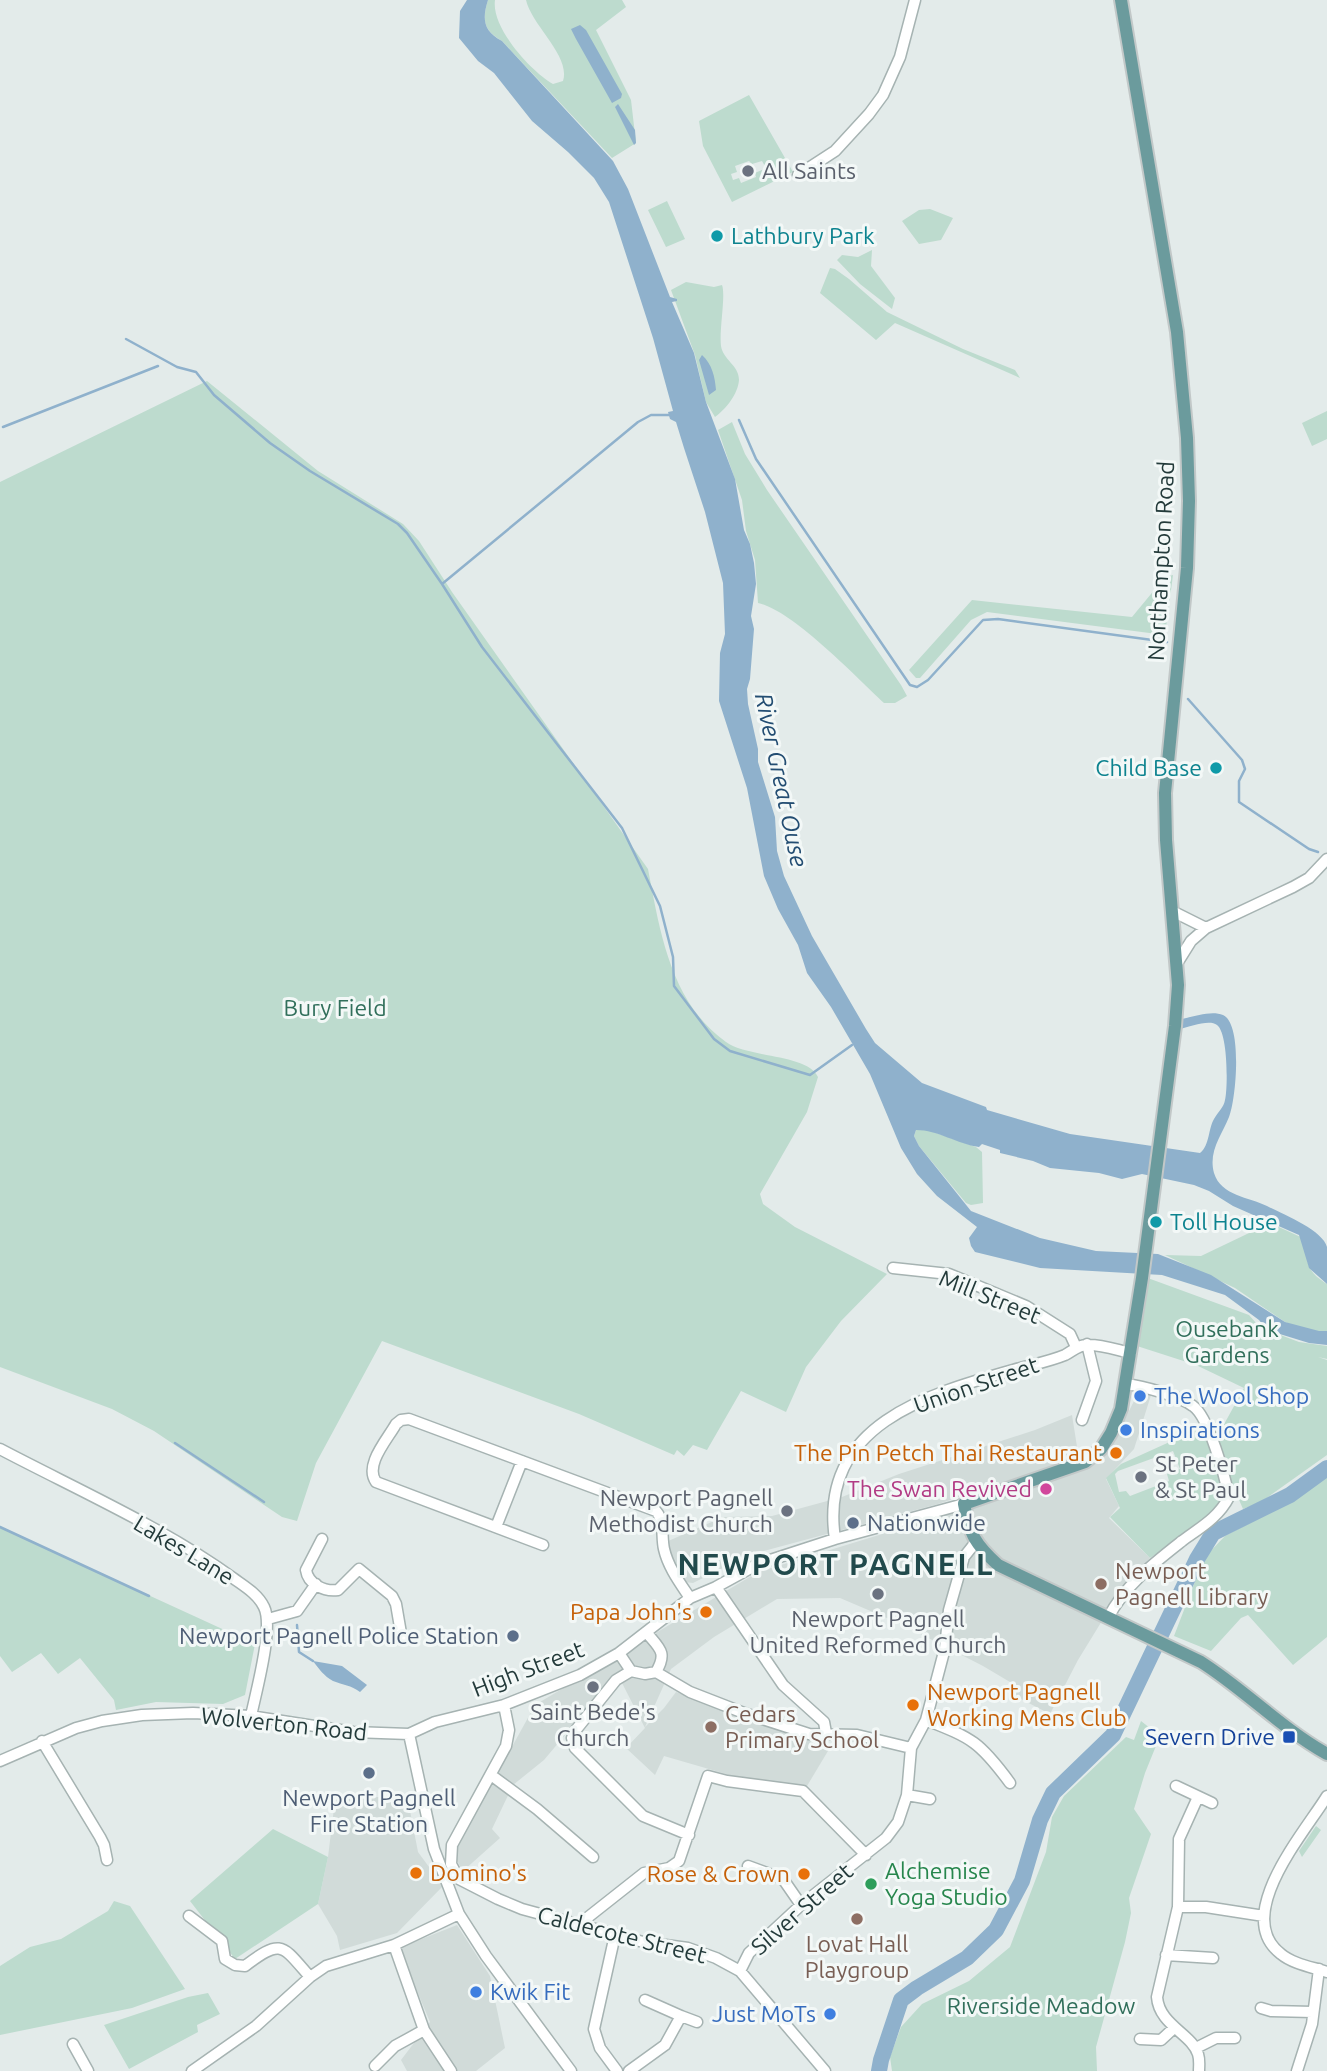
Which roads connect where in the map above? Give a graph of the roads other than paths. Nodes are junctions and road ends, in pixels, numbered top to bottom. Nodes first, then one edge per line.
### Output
1 (915, 0) edge
2 (1121, 0) edge
3 (798, 175) dead end
4 (1327, 859) edge
5 (1172, 911) junction
6 (1206, 928) junction
7 (1176, 965) junction
8 (1146, 1244) joint
9 (893, 1268) dead end
10 (1081, 1346) junction
11 (1131, 1353) junction
12 (1126, 1384) junction
13 (1082, 1420) dead end
14 (0, 1449) edge
15 (522, 1461) junction
16 (964, 1504) junction
17 (496, 1527) junction
18 (322, 1539) dead end
19 (835, 1539) junction
20 (975, 1543) junction
21 (543, 1545) dead end
22 (316, 1584) junction
23 (716, 1587) junction
24 (690, 1598) junction
25 (268, 1619) junction
26 (1113, 1621) junction
27 (646, 1632) junction
28 (402, 1639) dead end
29 (619, 1653) junction
30 (631, 1671) junction
31 (656, 1672) junction
32 (504, 1705) junction
33 (251, 1716) junction
34 (926, 1720) junction
35 (826, 1733) junction
36 (409, 1734) junction
37 (42, 1741) junction
38 (911, 1748) junction
39 (1327, 1754) edge
40 (0, 1760) edge
41 (491, 1776) junction
42 (1010, 1783) dead end
43 (1176, 1786) dead end
44 (907, 1795) junction
45 (1198, 1797) junction
46 (1327, 1797) edge
47 (930, 1799) dead end
48 (1212, 1803) dead end
49 (689, 1835) junction
50 (866, 1855) junction
51 (593, 1857) dead end
52 (107, 1860) dead end
53 (748, 1866) dead end
54 (801, 1905) junction
55 (1178, 1907) junction
56 (460, 1914) junction
57 (189, 1916) dead end
58 (1264, 1916) junction
59 (582, 1925) junction
60 (615, 1935) junction
61 (394, 1945) junction
62 (1166, 1955) junction
63 (1213, 1958) dead end
64 (1323, 1970) edge
65 (740, 1971) junction
66 (310, 1977) junction
67 (645, 2000) dead end
68 (1261, 2008) dead end
69 (1314, 2012) junction
70 (681, 2016) junction
71 (697, 2022) dead end
72 (1174, 2028) junction
73 (424, 2030) junction
74 (1235, 2038) dead end
75 (1140, 2039) dead end
76 (73, 2044) dead end
77 (1196, 2048) junction
78 (375, 2066) dead end
79 (88, 2071) edge
80 (192, 2071) edge
81 (451, 2071) edge
82 (571, 2071) edge
83 (617, 2071) edge
84 (629, 2071) edge
85 (825, 2071) edge
86 (1199, 2071) edge
87 (1297, 2071) edge

1 - 3 street
2 - 5 main road, Northampton Road
4 - 6 street
5 - 6 street
5 - 7 main road, Northampton Road
6 - 7 street
7 - 8 main road, Northampton Road
8 - 11 main road, High Street
9 - 10 street, Mill Street
10 - 11 street
10 - 13 street
10 - 19 street, Union Street
11 - 12 main road, High Street
12 - 16 main road, High Street
12 - 26 street
14 - 25 street, Lakes Lane
15 - 17 street
15 - 17 street
15 - 24 street
16 - 19 street, High Street
16 - 20 main road
17 - 21 street
18 - 22 street
19 - 23 street, High Street
20 - 26 main road
20 - 34 street, Silver Street
22 - 25 street
22 - 28 street
23 - 24 street, High Street
23 - 35 street
24 - 27 street, High Street
25 - 33 street
26 - 39 main road
27 - 29 street, High Street
27 - 31 street
29 - 30 street
29 - 32 street, High Street
30 - 31 street
30 - 49 street
31 - 35 street
32 - 36 street, High Street
32 - 41 street, Caldecote Street
33 - 36 street, Wolverton Road
33 - 37 street, Wolverton Road
34 - 38 street, Silver Street
34 - 42 street
35 - 38 street
36 - 56 street
37 - 40 street, Wolverton Road
37 - 52 street
38 - 44 street, Silver Street
41 - 51 street
41 - 59 street, Caldecote Street
43 - 45 street
44 - 47 street
44 - 50 street, Silver Street
45 - 48 street
45 - 55 street
46 - 58 street
49 - 50 street
49 - 59 street
50 - 54 street, Silver Street
53 - 54 street
54 - 65 street, Silver Street
55 - 58 street
55 - 62 street
56 - 61 street
56 - 82 street
57 - 66 street
58 - 64 street
59 - 60 street, Caldecote Street
60 - 65 street, Caldecote Street
60 - 83 street
61 - 66 street
61 - 73 street
62 - 63 street
62 - 72 street
64 - 69 street
65 - 85 street, Caldecote Street
66 - 80 street
67 - 70 street
68 - 69 street
69 - 87 street
70 - 71 street
70 - 84 street
72 - 75 street
72 - 77 street
73 - 78 street
73 - 81 street
74 - 77 street
76 - 79 street
77 - 86 street

